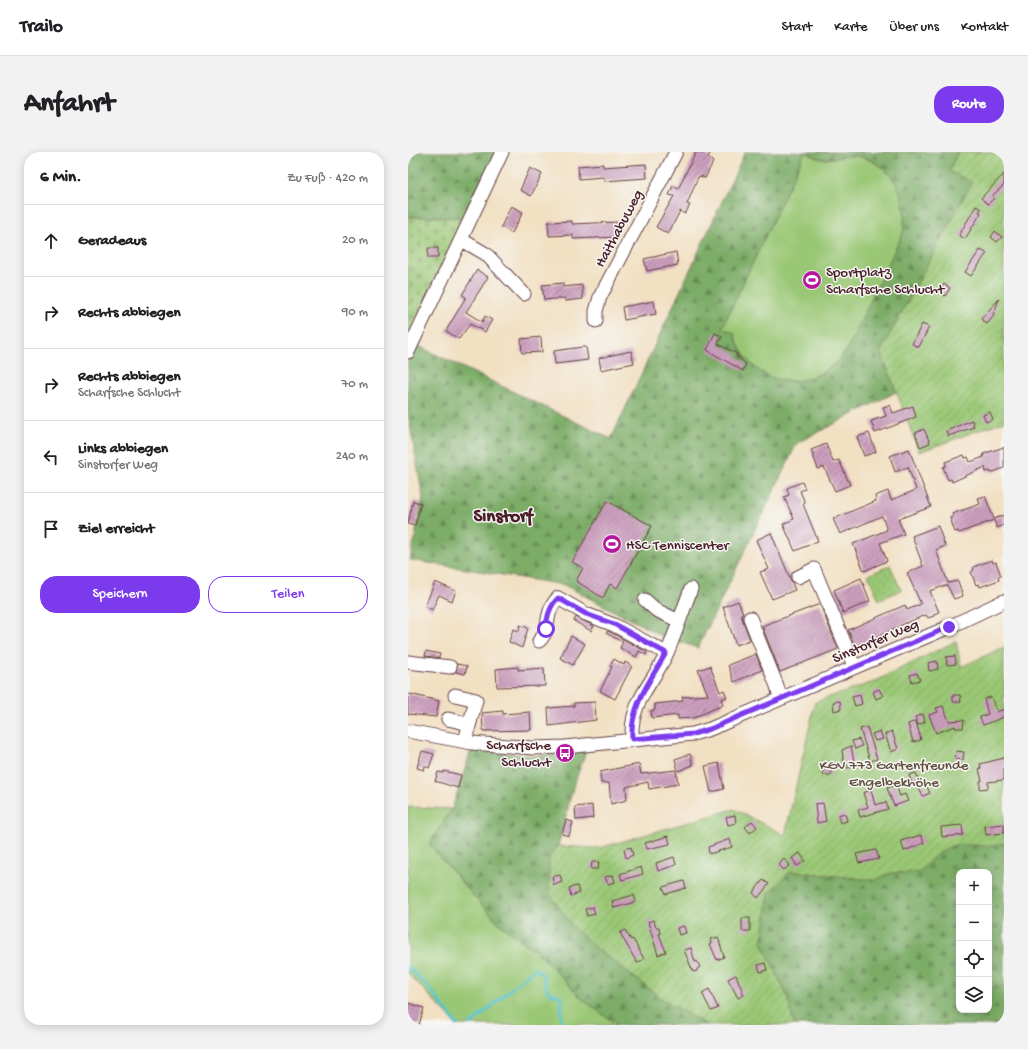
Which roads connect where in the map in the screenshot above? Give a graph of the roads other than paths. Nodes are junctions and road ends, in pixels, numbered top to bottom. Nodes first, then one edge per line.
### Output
1 (502, 152) edge
2 (676, 152) edge
3 (462, 240) junction
4 (524, 294) dead end
5 (596, 321) dead end
6 (408, 352) edge
7 (798, 577) dead end
8 (691, 589) dead end
9 (645, 600) dead end
10 (1004, 601) edge
11 (750, 618) dead end
12 (679, 620) junction
13 (539, 641) dead end
14 (666, 653) junction
15 (408, 662) edge
16 (854, 666) junction
17 (450, 667) dead end
18 (455, 695) dead end
19 (780, 698) junction
20 (448, 718) dead end
21 (469, 724) junction
22 (408, 731) edge
23 (632, 739) junction
24 (465, 741) junction

1 - 3 street
2 - 5 street, Haithabuweg
3 - 4 street
3 - 6 street
7 - 16 street
8 - 12 street
9 - 12 street
10 - 16 street, Sinstorfer Weg
11 - 19 street
12 - 14 street
13 - 14 street
14 - 23 street
15 - 17 street
16 - 19 street, Sinstorfer Weg
18 - 21 street
19 - 23 street, Sinstorfer Weg
20 - 21 street
21 - 24 street
22 - 24 street, Sinstorfer Weg
23 - 24 street, Sinstorfer Weg

